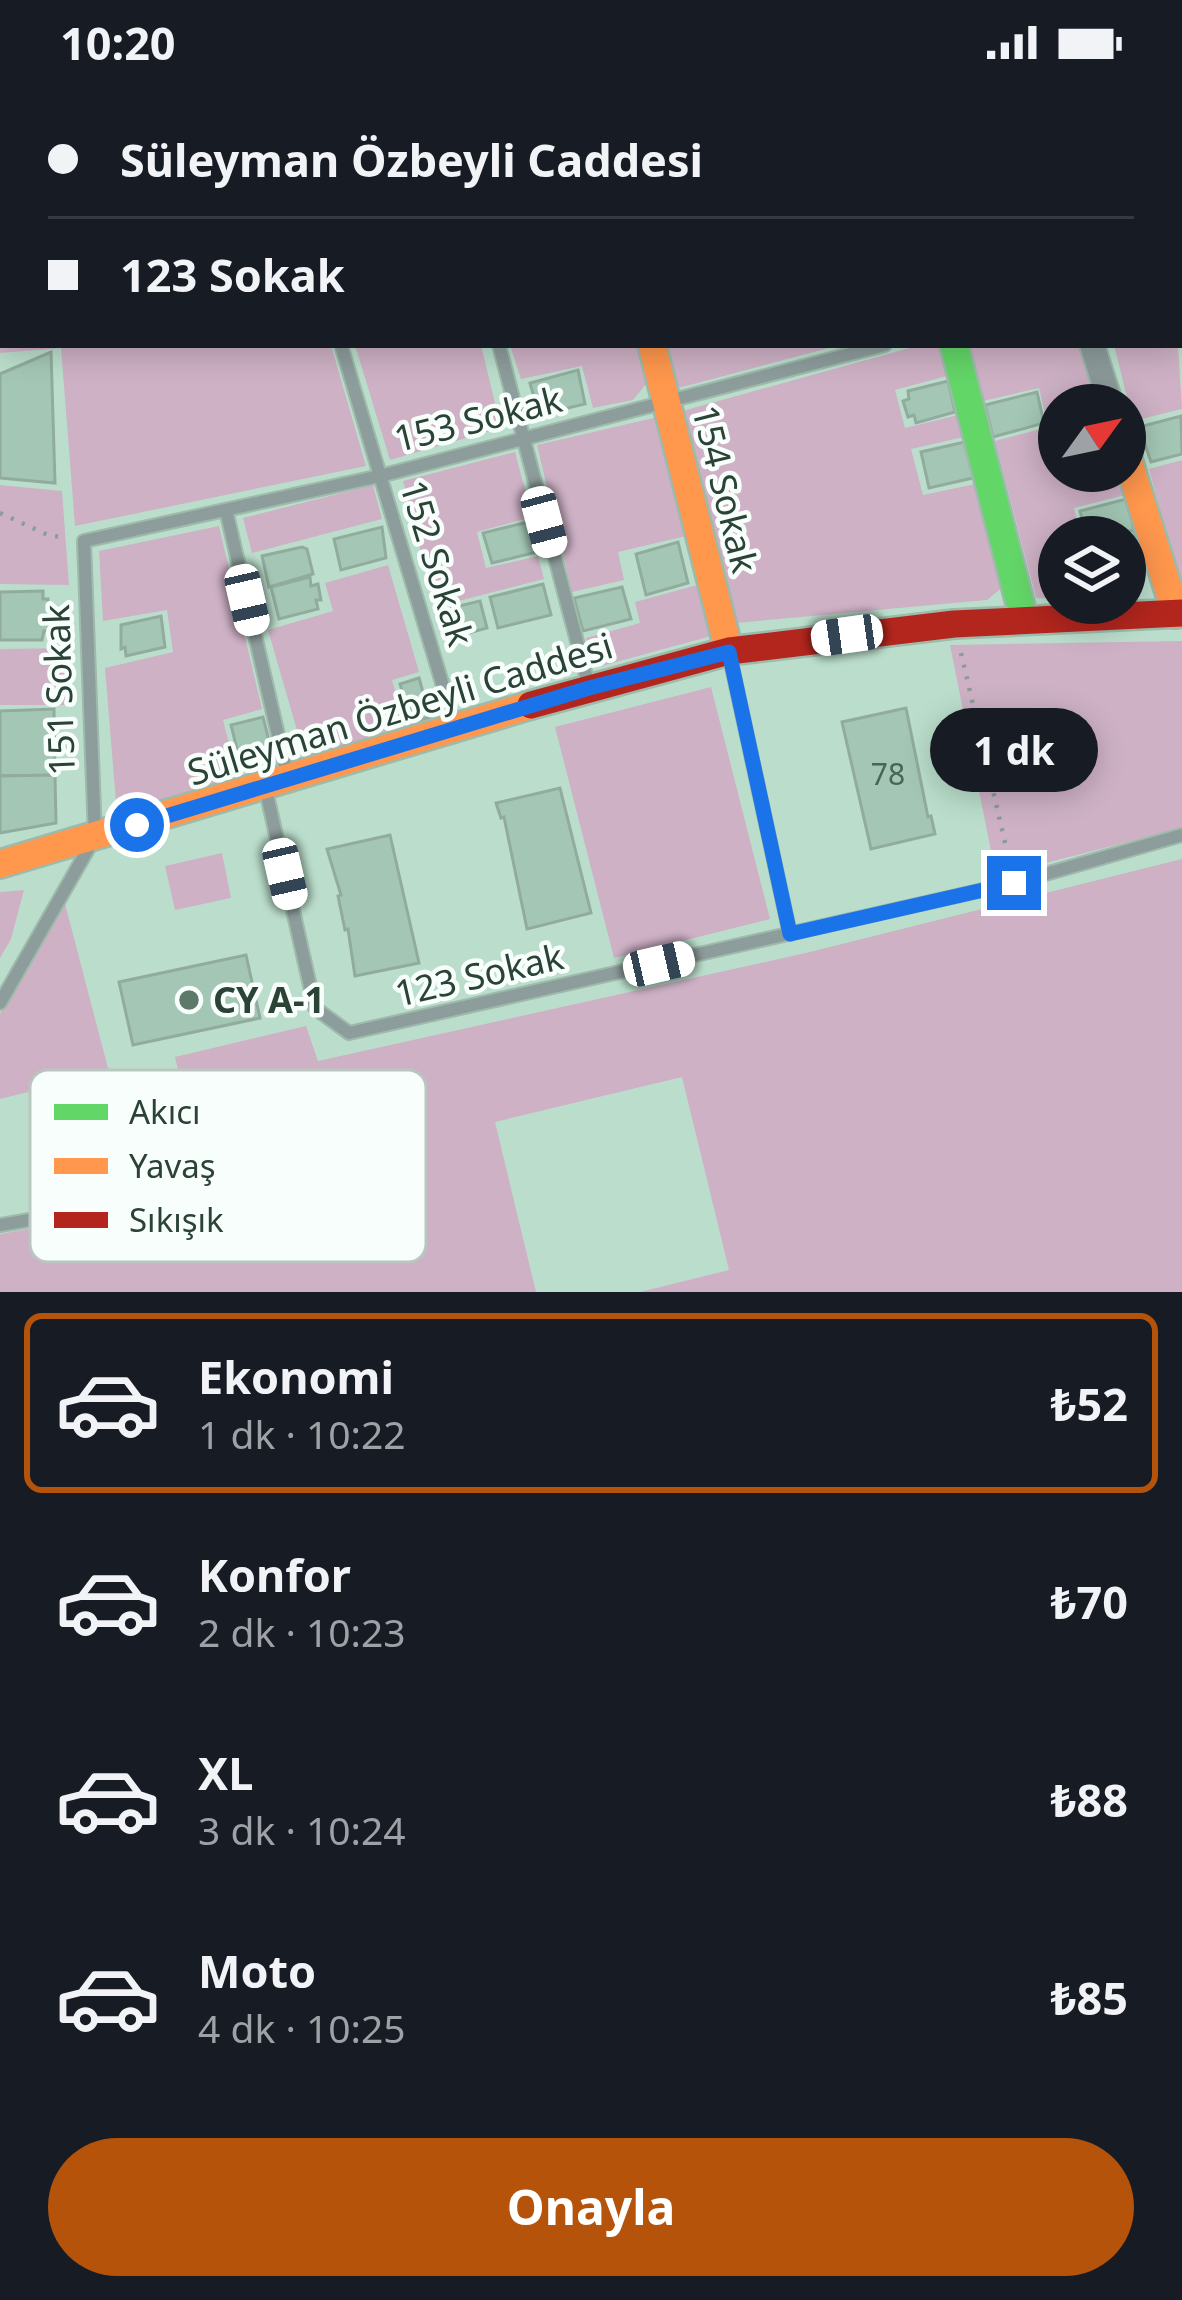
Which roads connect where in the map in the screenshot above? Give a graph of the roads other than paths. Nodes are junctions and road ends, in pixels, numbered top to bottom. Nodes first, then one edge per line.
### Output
1 (342, 348) edge
2 (500, 348) edge
3 (653, 348) edge
4 (874, 348) edge
5 (955, 348) edge
6 (1093, 348) edge
7 (1104, 384) edge
8 (666, 403) junction
9 (521, 439) junction
10 (380, 476) junction
11 (1139, 492) edge
12 (226, 510) junction
13 (84, 541) joint
14 (1179, 614) edge
15 (1024, 619) junction
16 (729, 652) junction
17 (589, 688) junction
18 (455, 728) junction
19 (276, 783) junction
20 (1182, 836) edge
21 (95, 838) junction
22 (0, 864) edge
23 (790, 934) junction
24 (0, 1003) edge
25 (30, 1221) edge
26 (0, 1226) edge

1 - 10 lane, 152 Sokak
2 - 9 lane
3 - 8 street, 154 Sokak
4 - 8 lane, 153 Sokak
5 - 15 street
6 - 7 street
8 - 9 lane, 153 Sokak
8 - 16 street, 154 Sokak
9 - 10 lane, 153 Sokak
9 - 17 lane
10 - 12 lane, 153 Sokak
10 - 18 lane, 152 Sokak
11 - 14 street
12 - 13 lane, 153 Sokak
12 - 19 lane
13 - 21 lane, 151 Sokak
14 - 15 street, Süleyman Özbeyli Caddesi
15 - 16 street, Süleyman Özbeyli Caddesi
16 - 17 street, Süleyman Özbeyli Caddesi
16 - 23 lane
17 - 18 street, Süleyman Özbeyli Caddesi
18 - 19 street, Süleyman Özbeyli Caddesi
19 - 21 street, Süleyman Özbeyli Caddesi
19 - 23 lane, 123 Sokak
20 - 23 lane, 123 Sokak
21 - 22 street, Süleyman Özbeyli Caddesi
21 - 24 lane
25 - 26 lane

